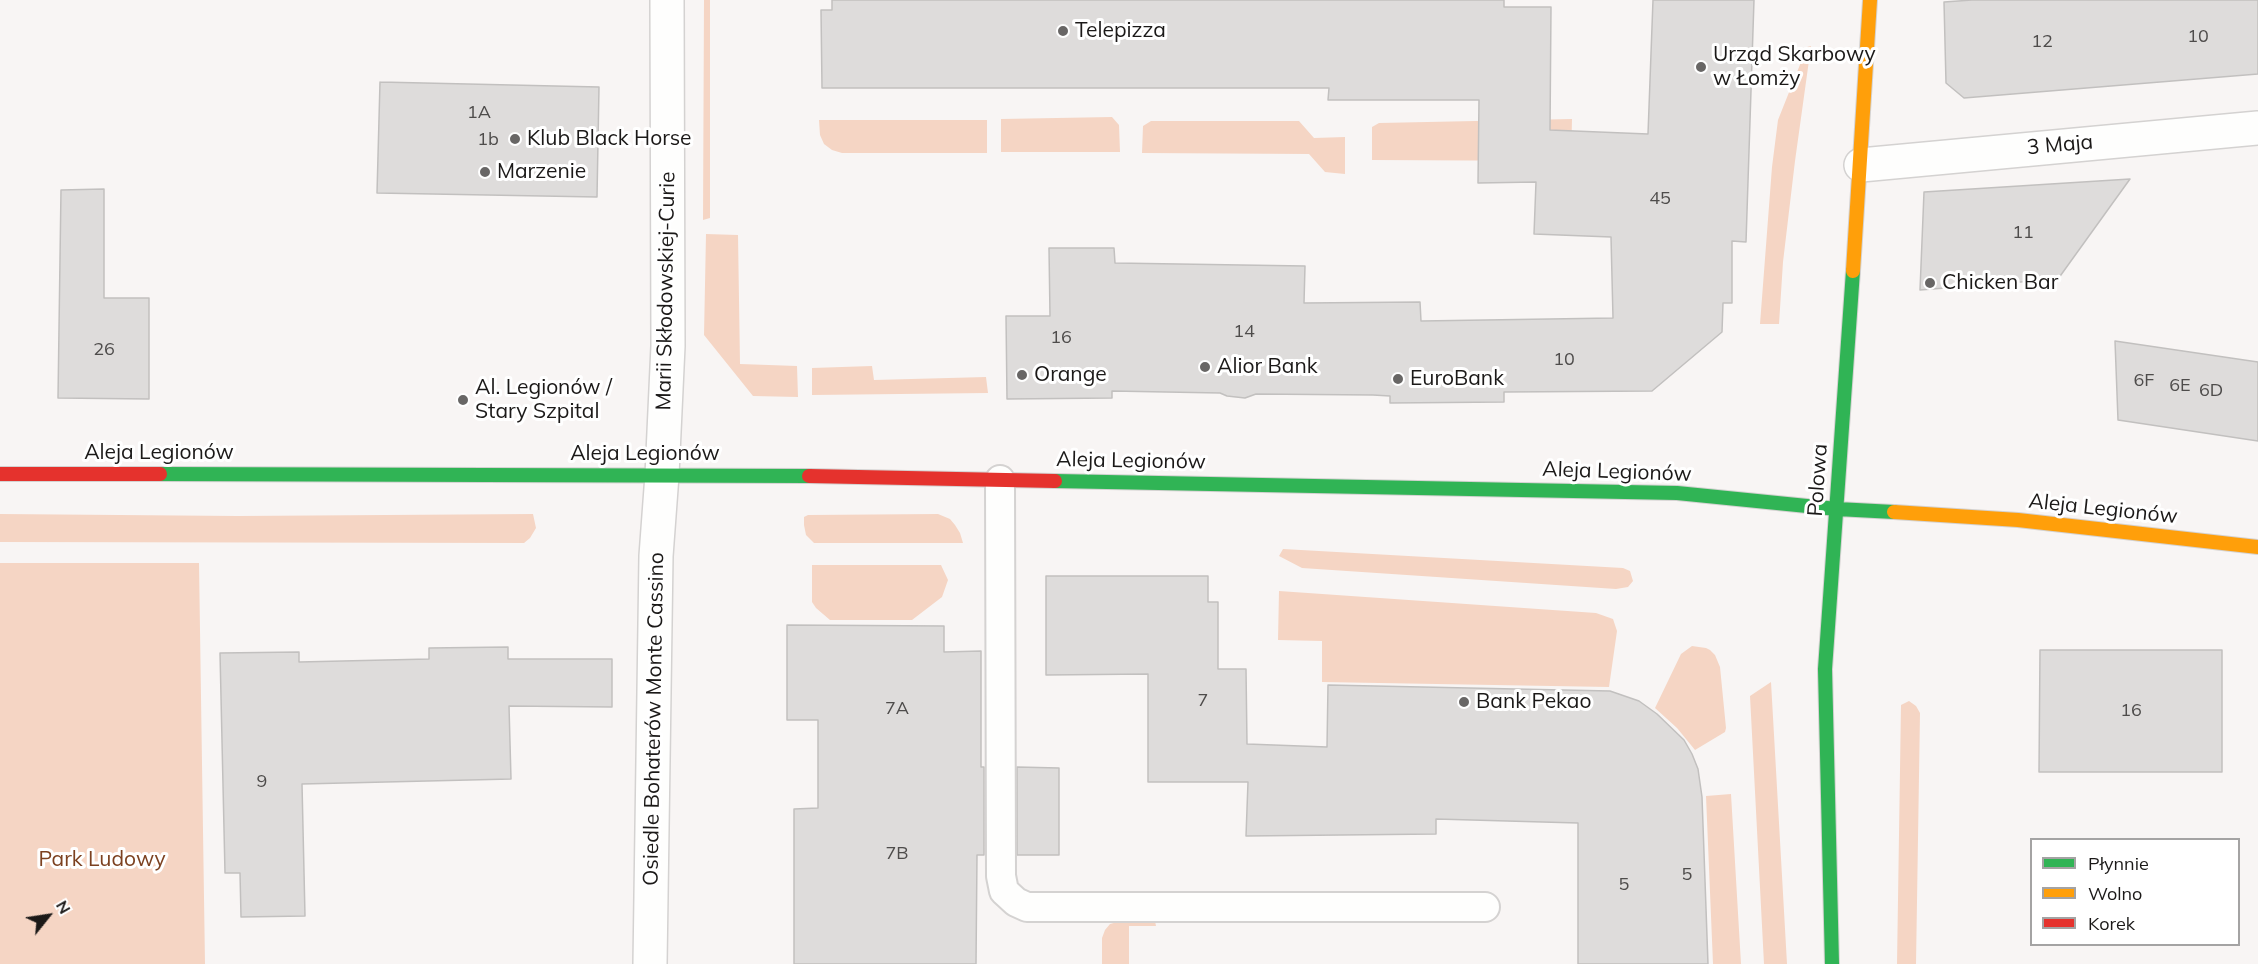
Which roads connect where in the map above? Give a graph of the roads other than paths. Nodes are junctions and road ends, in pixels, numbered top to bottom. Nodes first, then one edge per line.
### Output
1 (667, 0) edge
2 (1870, 0) edge
3 (2258, 128) edge
4 (1862, 165) junction
5 (0, 474) edge
6 (662, 475) junction
7 (1000, 480) junction
8 (1837, 509) junction
9 (2258, 547) edge
10 (1485, 907) dead end
11 (650, 964) edge
12 (1832, 964) edge

1 - 6 street, Marii Skłodowskiej-Curie
2 - 4 main road, Polowa
3 - 4 street, 3 Maja
4 - 8 main road, Polowa
5 - 6 main road, Aleja Legionów
6 - 7 main road, Aleja Legionów
6 - 11 street, Osiedle Bohaterów Monte Cassino
7 - 8 main road, Aleja Legionów
7 - 10 lane
8 - 9 main road, Aleja Legionów
8 - 12 main road, Polowa

